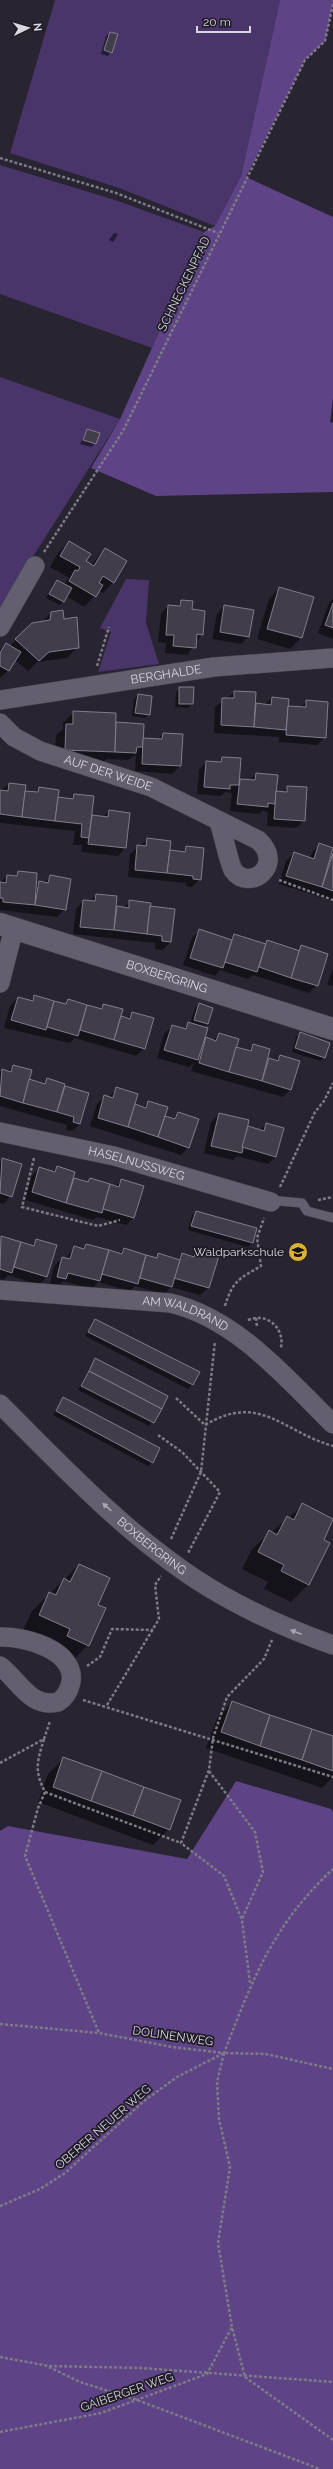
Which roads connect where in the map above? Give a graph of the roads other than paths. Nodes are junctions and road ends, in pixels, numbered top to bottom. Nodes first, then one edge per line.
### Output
1 (35, 566) road end
2 (0, 627) edge
3 (333, 658) edge
4 (0, 700) edge
5 (0, 723) edge
6 (219, 822) junction
7 (7, 926) edge
8 (0, 983) edge
9 (333, 1029) edge
10 (0, 1132) edge
11 (271, 1202) joint
12 (333, 1218) edge
13 (0, 1290) edge
14 (0, 1404) edge
15 (0, 1424) edge
16 (333, 1424) edge
17 (22, 1426) junction
18 (0, 1637) edge
19 (333, 1645) edge
20 (0, 1666) edge

1 - 2 street
3 - 4 street, BERGHALDE
5 - 6 street, AUF DER WEIDE
6 - 6 street, AUF DER WEIDE
7 - 8 street
7 - 9 street, BOXBERGRING
10 - 11 street, HASELNUSSWEG
11 - 12 lane
13 - 16 street, AM WALDRAND
14 - 17 street, BOXBERGRING
15 - 17 street
19 -> 17 street, BOXBERGRING
18 - 20 street

